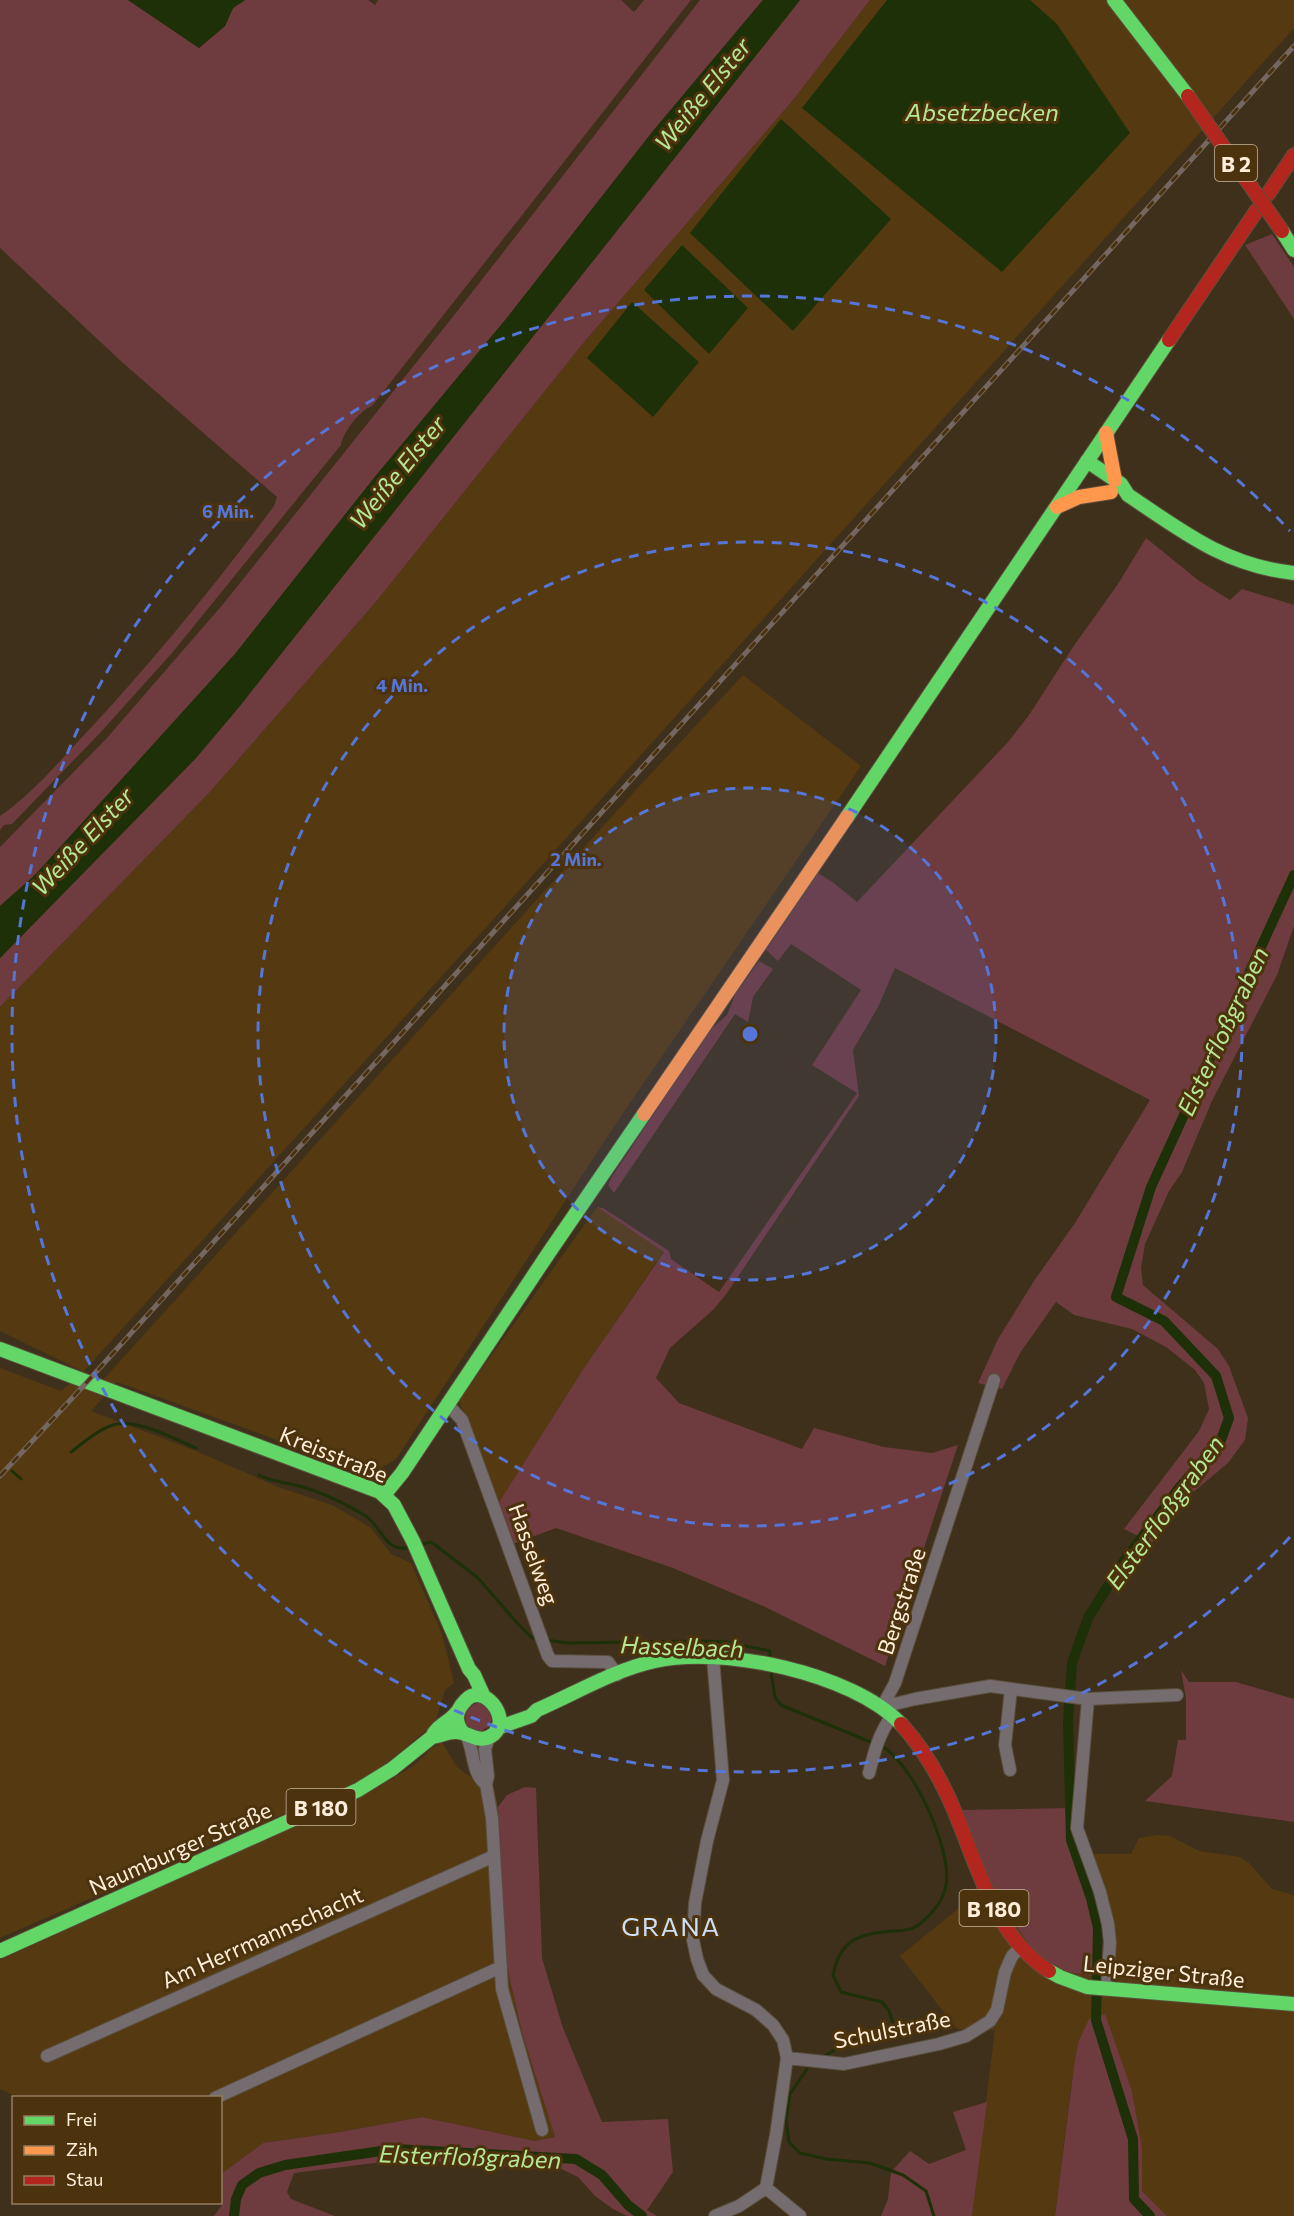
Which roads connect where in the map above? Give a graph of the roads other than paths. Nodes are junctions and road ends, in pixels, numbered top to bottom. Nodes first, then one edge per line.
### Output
1 (1114, 0) edge
2 (1294, 155) edge
3 (1268, 194) dead end
4 (1257, 210) dead end
5 (1294, 250) edge
6 (1106, 433) junction
7 (1084, 467) junction
8 (1113, 486) junction
9 (1057, 507) junction
10 (1294, 573) edge
11 (0, 1349) edge
12 (994, 1380) dead end
13 (447, 1404) junction
14 (384, 1495) junction
15 (713, 1658) junction
16 (469, 1669) junction
17 (615, 1672) junction
18 (1011, 1689) junction
19 (1177, 1695) dead end
20 (484, 1697) junction
21 (1088, 1699) junction
22 (461, 1706) junction
23 (496, 1706) junction
24 (537, 1710) junction
25 (887, 1712) junction
26 (493, 1732) junction
27 (465, 1735) junction
28 (432, 1737) junction
29 (1010, 1770) dead end
30 (869, 1773) dead end
31 (486, 1784) junction
32 (494, 1856) junction
33 (1021, 1947) junction
34 (0, 1951) edge
35 (501, 1968) junction
36 (1105, 1989) junction
37 (1294, 2004) edge
38 (47, 2056) dead end
39 (787, 2058) junction
40 (217, 2096) edge
41 (542, 2130) dead end
42 (766, 2188) junction
43 (714, 2216) edge
44 (800, 2216) edge

1 - 5 main road, B 2, bridge
2 - 3 main road
4 - 6 main road
6 - 7 main road
6 - 8 main road
7 - 8 main road
7 - 9 main road
8 - 9 main road
8 - 10 main road
9 - 13 main road
11 - 14 main road, Kreisstraße
12 - 25 street, Bergstraße
13 - 14 main road
13 - 17 street, Hasselweg
14 - 16 main road, Kreisstraße
15 - 17 main road, Leipziger Straße / B 180
15 - 25 main road, Leipziger Straße / B 180
15 - 39 street
16 - 20 main road, Kreisstraße
16 - 22 main road
17 - 24 main road, Leipziger Straße / B 180
18 - 21 street
18 - 25 street
18 - 29 street
19 - 21 street
20 - 22 main road
20 - 23 main road
21 - 36 street
22 - 27 main road
22 - 28 main road, Naumburger Straße / B 180
23 - 24 main road, Leipziger Straße / B 180
23 - 26 main road
24 - 26 main road, Leipziger Straße / B 180
25 - 30 street
25 - 33 main road, Leipziger Straße / B 180
26 - 27 main road
26 - 31 street
27 - 28 main road
27 - 31 street
28 - 34 main road, Naumburger Straße / B 180
31 - 32 street
32 - 35 street
32 - 38 street, Am Herrmannschacht
33 - 36 main road, Leipziger Straße / B 180
33 - 39 street, Schulstraße
35 - 40 street
35 - 41 street
36 - 37 main road, Leipziger Straße / B 180
39 - 42 street
42 - 43 street
42 - 44 street

